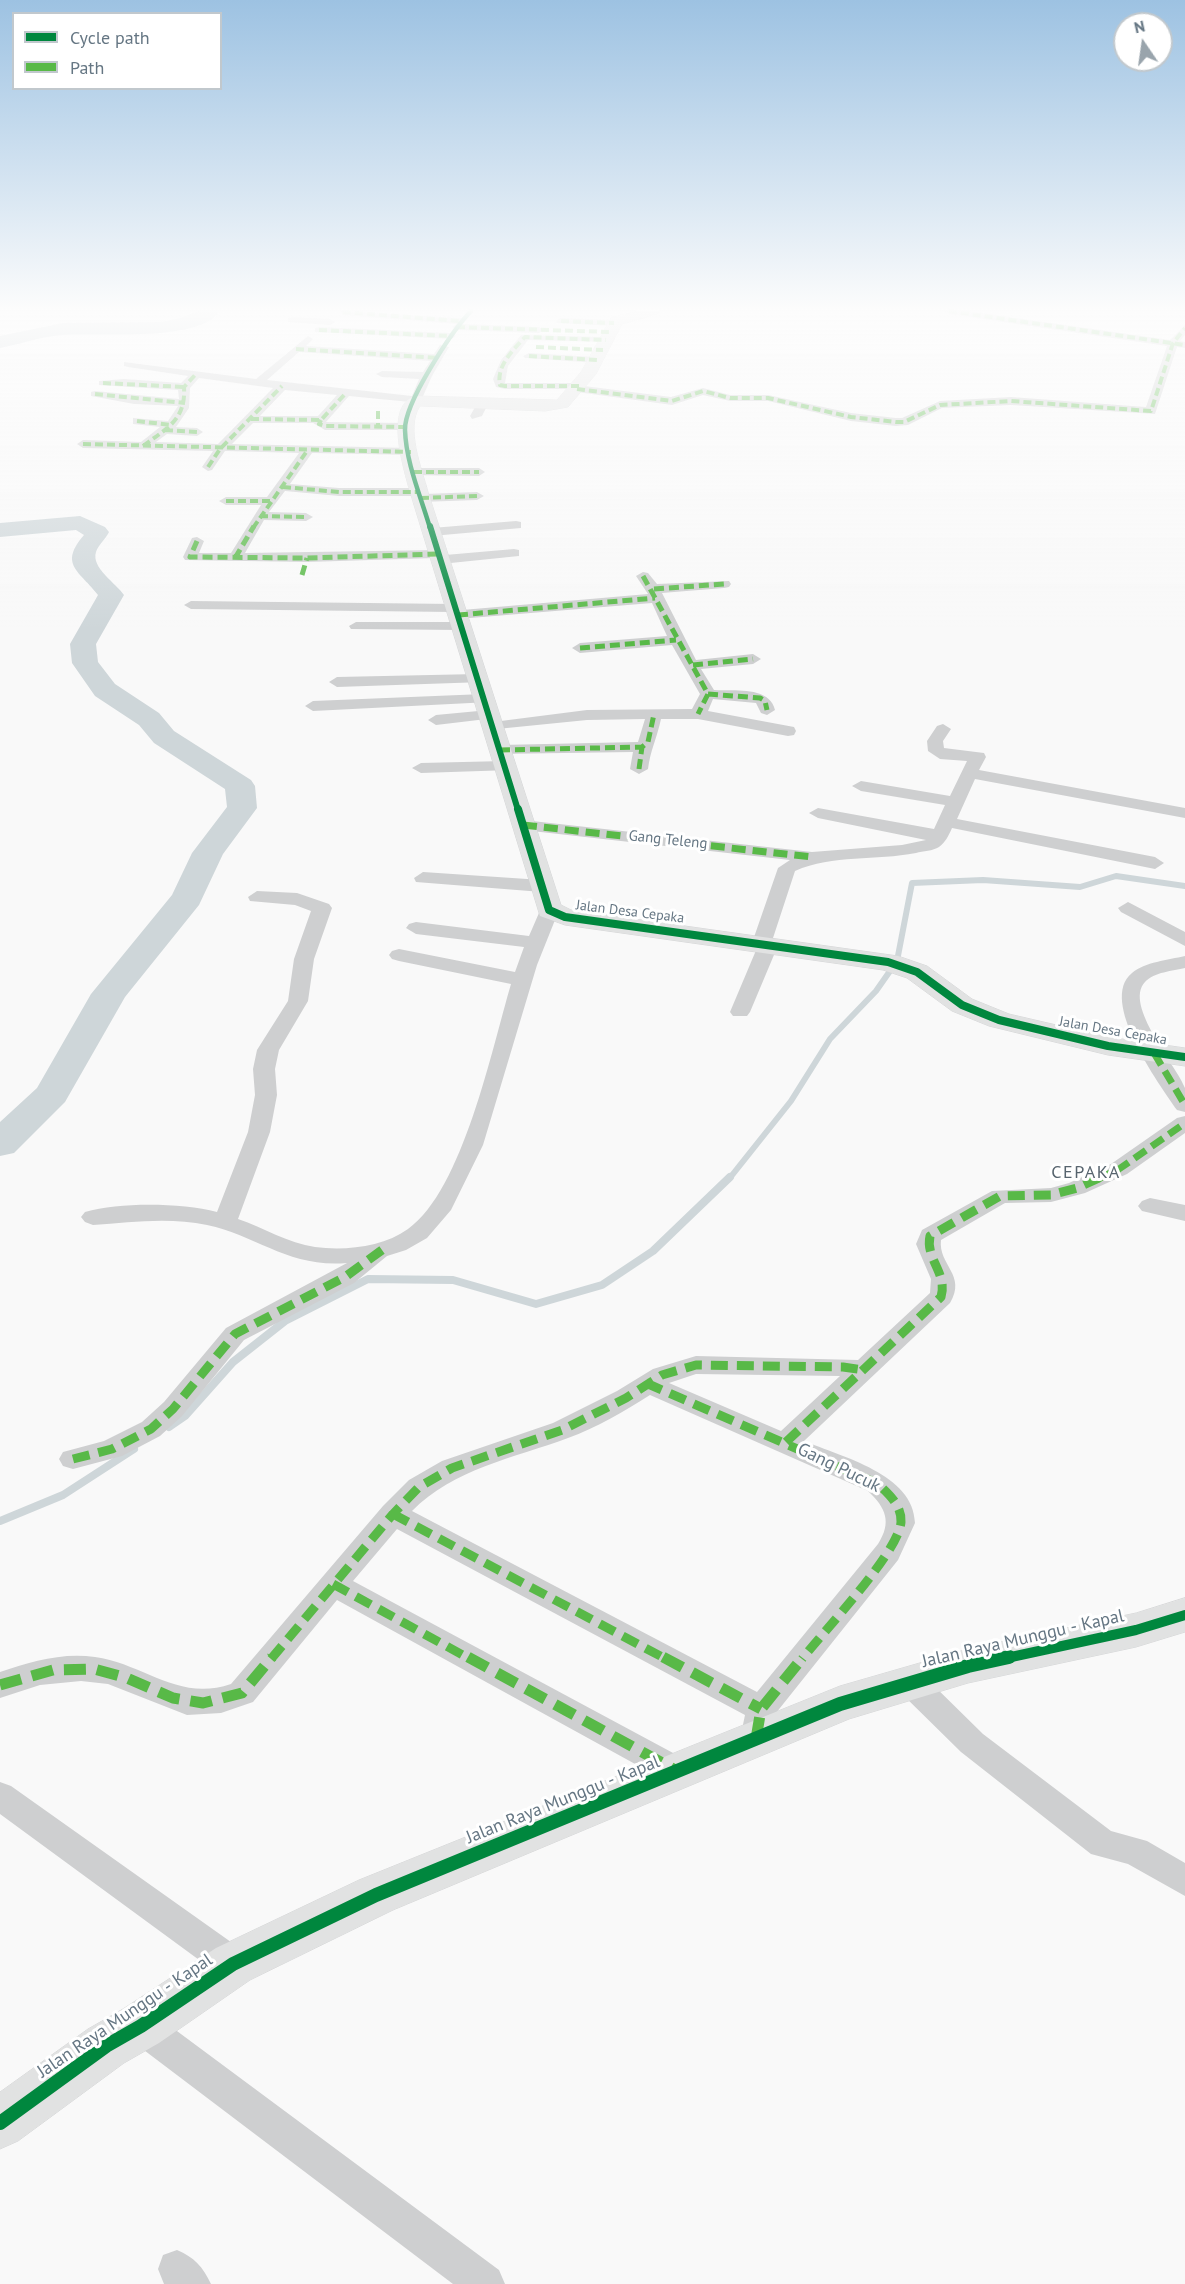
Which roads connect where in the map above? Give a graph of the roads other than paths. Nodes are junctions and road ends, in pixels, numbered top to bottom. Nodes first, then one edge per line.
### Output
1 (175, 418) edge
2 (323, 418) edge
3 (378, 418) edge
4 (407, 418) edge
5 (856, 418) edge
6 (913, 418) edge
7 (251, 419) joint
8 (321, 420) junction
9 (137, 421) dead end
10 (168, 427) junction
11 (378, 427) junction
12 (405, 427) junction
13 (197, 432) dead end
14 (82, 444) dead end
15 (143, 446) junction
16 (220, 449) junction
17 (307, 451) junction
18 (208, 467) dead end
19 (479, 472) dead end
20 (283, 487) junction
21 (477, 496) dead end
22 (226, 501) dead end
23 (272, 501) junction
24 (426, 510) junction
25 (260, 516) junction
26 (306, 517) dead end
27 (479, 517) dead end
28 (516, 525) dead end
29 (197, 542) dead end
30 (514, 553) dead end
31 (236, 558) junction
32 (307, 558) junction
33 (302, 574) dead end
34 (643, 576) dead end
35 (724, 584) dead end
36 (654, 593) junction
37 (191, 605) dead end
38 (458, 616) junction
39 (356, 626) dead end
40 (676, 640) junction
41 (580, 648) dead end
42 (753, 659) dead end
43 (693, 665) junction
44 (337, 682) dead end
45 (708, 694) junction
46 (486, 705) junction
47 (313, 706) dead end
48 (767, 710) dead end
49 (654, 714) junction
50 (698, 714) junction
51 (436, 720) dead end
52 (943, 729) dead end
53 (788, 731) dead end
54 (642, 747) junction
55 (502, 758) junction
56 (421, 768) dead end
57 (639, 769) dead end
58 (969, 773) junction
59 (861, 786) dead end
60 (956, 802) junction
61 (818, 813) dead end
62 (1185, 813) edge
63 (523, 825) junction
64 (943, 829) junction
65 (812, 857) junction
66 (1155, 863) dead end
67 (423, 878) dead end
68 (542, 886) junction
69 (257, 897) dead end
70 (1128, 908) dead end
71 (549, 910) junction
72 (417, 928) dead end
73 (1185, 940) edge
74 (536, 943) junction
75 (766, 943) junction
76 (399, 955) dead end
77 (1185, 962) edge
78 (523, 980) junction
79 (740, 1012) dead end
80 (1154, 1053) junction
81 (1185, 1057) edge
82 (1185, 1105) edge
83 (1185, 1123) edge
84 (1150, 1206) dead end
85 (1185, 1213) edge
86 (93, 1217) dead end
87 (225, 1222) junction
88 (382, 1250) junction
89 (864, 1370) junction
90 (646, 1383) junction
91 (786, 1442) junction
92 (73, 1459) dead end
93 (393, 1514) junction
94 (333, 1584) junction
95 (1185, 1615) edge
96 (911, 1683) junction
97 (0, 1685) edge
98 (758, 1724) junction
99 (677, 1771) junction
100 (0, 1796) edge
101 (1185, 1881) edge
102 (233, 1964) junction
103 (141, 2026) junction
104 (0, 2123) edge
105 (485, 2284) edge

1 - 10 street
2 - 8 street
3 - 11 street
4 - 12 street
5 - 6 street
7 - 8 street
7 - 16 street
8 - 11 street
9 - 10 street
10 - 13 street
10 - 15 street
11 - 12 street
12 - 24 street
14 - 15 street
15 - 16 street
16 - 17 street
16 - 18 street
17 - 20 street
17 - 24 street
19 - 24 street
20 - 23 street
20 - 24 street
21 - 24 street
22 - 23 street
23 - 25 street
24 - 27 street
24 - 28 street
24 - 30 street
24 - 32 street
24 - 38 street
25 - 26 street
25 - 31 street
29 - 31 street
31 - 32 street
32 - 33 street
34 - 36 street
35 - 36 street
36 - 38 street
36 - 40 street
37 - 38 street
38 - 39 street
38 - 46 street
40 - 41 street
40 - 43 street
42 - 43 street
43 - 45 street
44 - 46 street
45 - 48 street
45 - 50 street
46 - 47 street
46 - 49 street
46 - 51 street
46 - 55 street
49 - 50 street
49 - 54 street
50 - 53 street
52 - 58 street
54 - 55 street
54 - 57 street
55 - 56 street
55 - 63 street
58 - 60 street
58 - 62 street
59 - 60 street
60 - 64 street
61 - 64 street
63 - 65 street, Gang Teleng
63 - 68 street
64 - 65 street
64 - 66 street
65 - 75 street
67 - 68 street
68 - 71 street
69 - 87 street
70 - 73 street
71 - 74 street
71 - 75 street, Jalan Desa Cepaka
72 - 74 street
74 - 78 street
75 - 79 street
75 - 80 street, Jalan Desa Cepaka
76 - 78 street
77 - 80 street
78 - 88 street
80 - 81 street, Jalan Desa Cepaka
80 - 82 street
83 - 89 street
84 - 85 street
86 - 87 street
87 - 88 street
88 - 92 street
89 - 90 street
89 - 91 street
90 - 91 street, Gang Pucuk
90 - 93 street
91 - 98 street, Gang Pucuk
93 - 94 street
93 - 98 street
94 - 97 street
94 - 99 street
95 - 96 street, Jalan Raya Munggu - Kapal
96 - 98 street, Jalan Raya Munggu - Kapal
96 - 101 street
98 - 99 street, Jalan Raya Munggu - Kapal
99 - 102 street, Jalan Raya Munggu - Kapal
100 - 102 street
102 - 103 street, Jalan Raya Munggu - Kapal
103 - 104 street, Jalan Raya Munggu - Kapal
103 - 105 street

